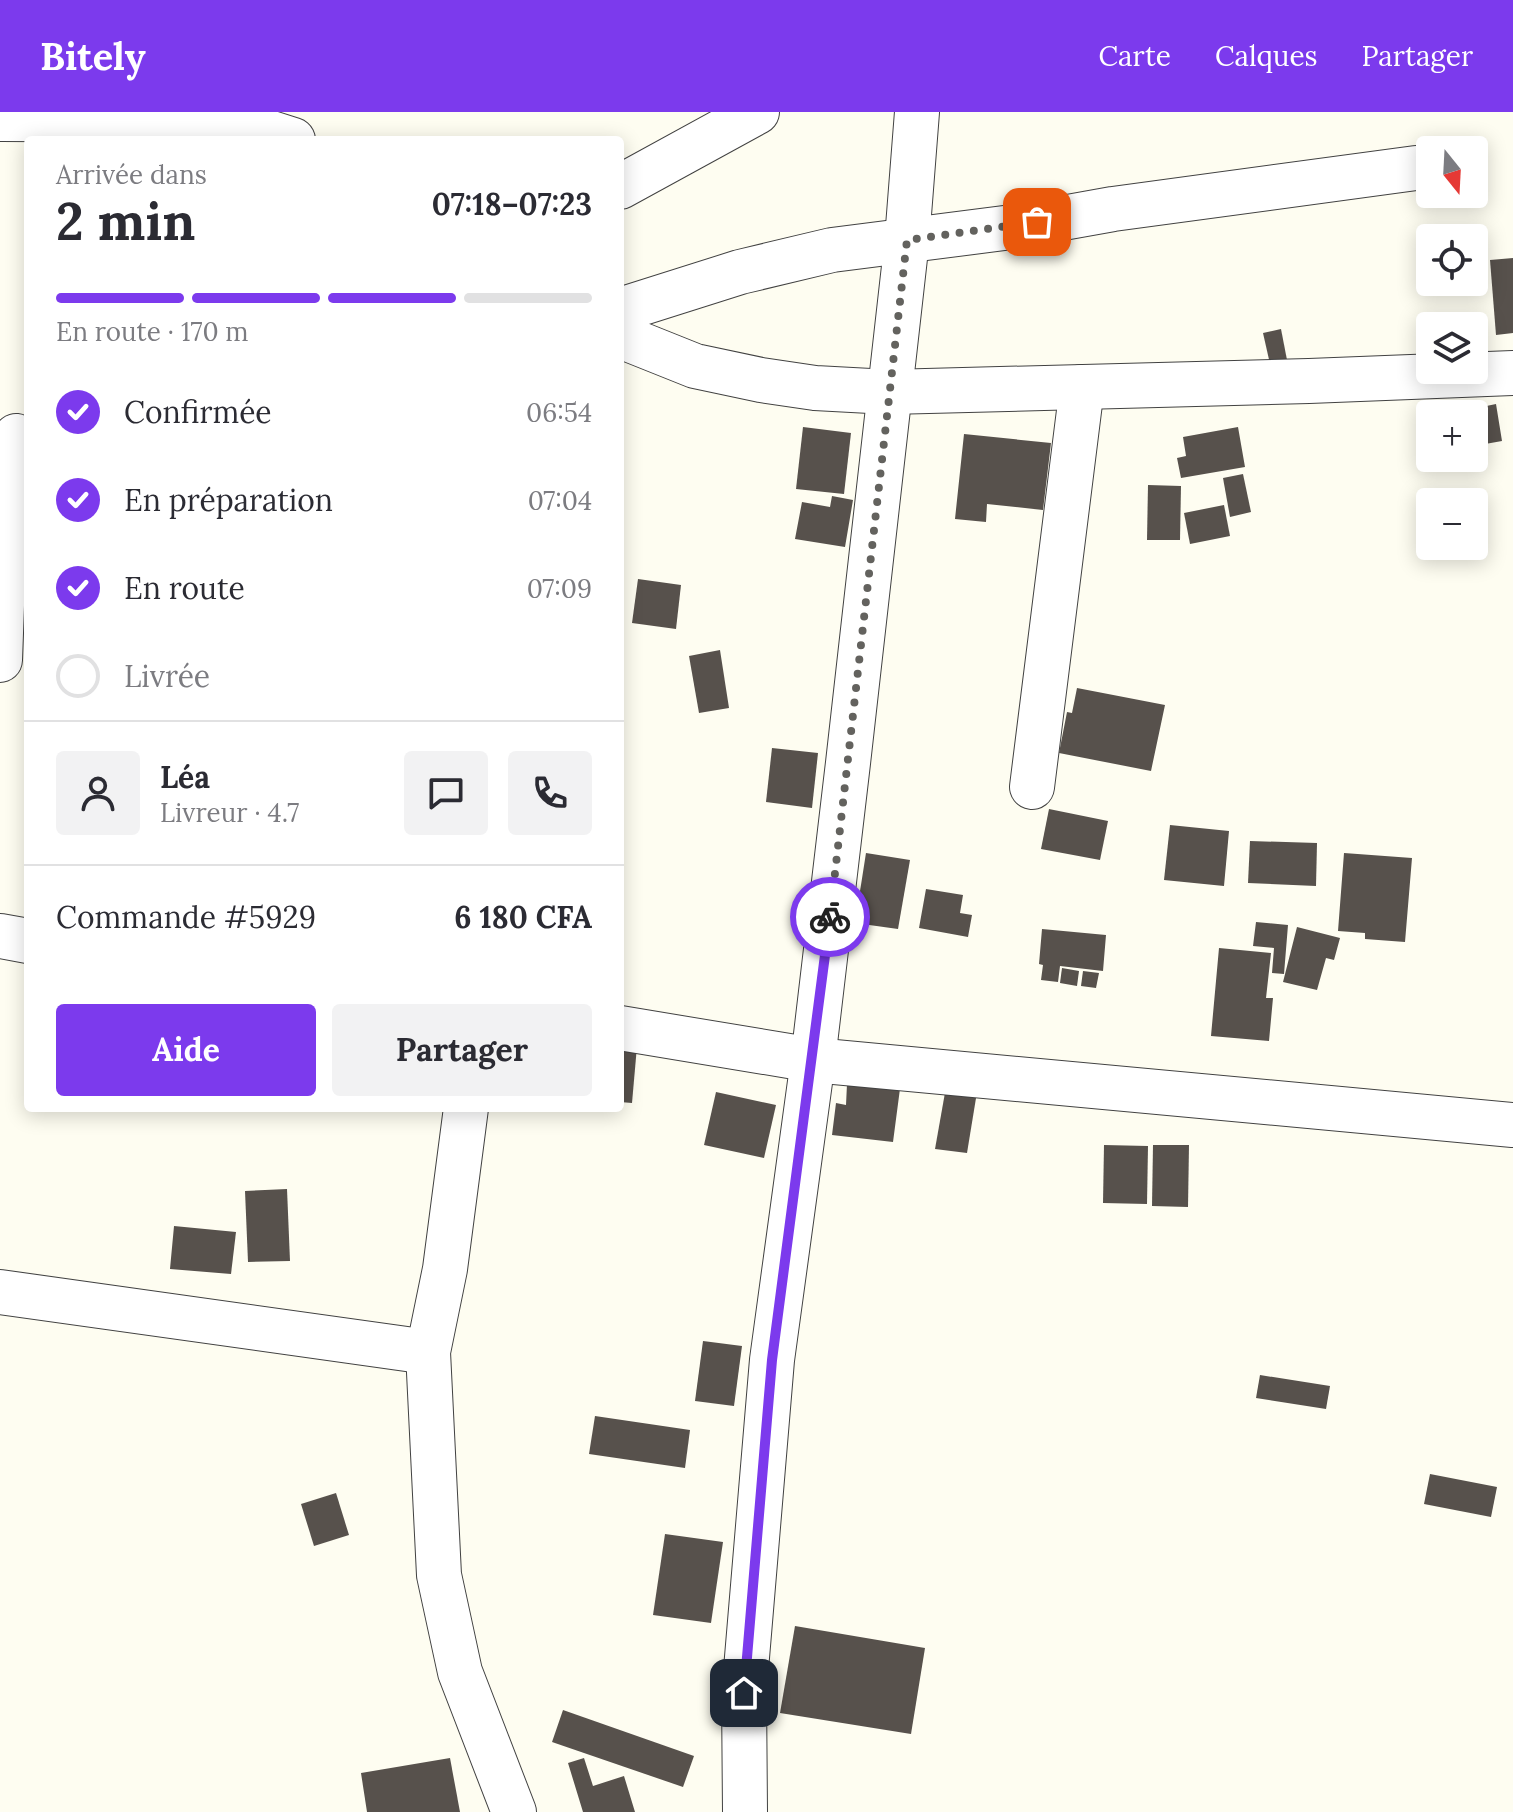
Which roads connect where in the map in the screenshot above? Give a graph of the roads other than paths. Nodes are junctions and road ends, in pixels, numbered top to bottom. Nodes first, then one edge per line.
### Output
1 (757, 112) edge
2 (917, 112) edge
3 (0, 119) edge
4 (281, 136) edge
5 (1416, 168) dead end
6 (624, 185) edge
7 (907, 240) junction
8 (624, 309) edge
9 (624, 338) edge
10 (1513, 373) edge
11 (1082, 387) junction
12 (889, 392) junction
13 (15, 435) edge
14 (0, 660) edge
15 (1032, 787) dead end
16 (0, 936) edge
17 (24, 940) edge
18 (624, 1029) edge
19 (813, 1060) junction
20 (465, 1112) edge
21 (1513, 1125) edge
22 (0, 1292) edge
23 (428, 1352) junction
24 (514, 1812) edge
25 (745, 1812) edge

1 - 6 street
2 - 7 street
3 - 4 street
5 - 7 street
7 - 8 street
7 - 12 street
9 - 12 street
10 - 11 street
11 - 12 street
11 - 15 street
12 - 19 street
13 - 14 street
16 - 17 street
18 - 19 street
19 - 21 street
19 - 25 street
20 - 23 street
22 - 23 street
23 - 24 street

